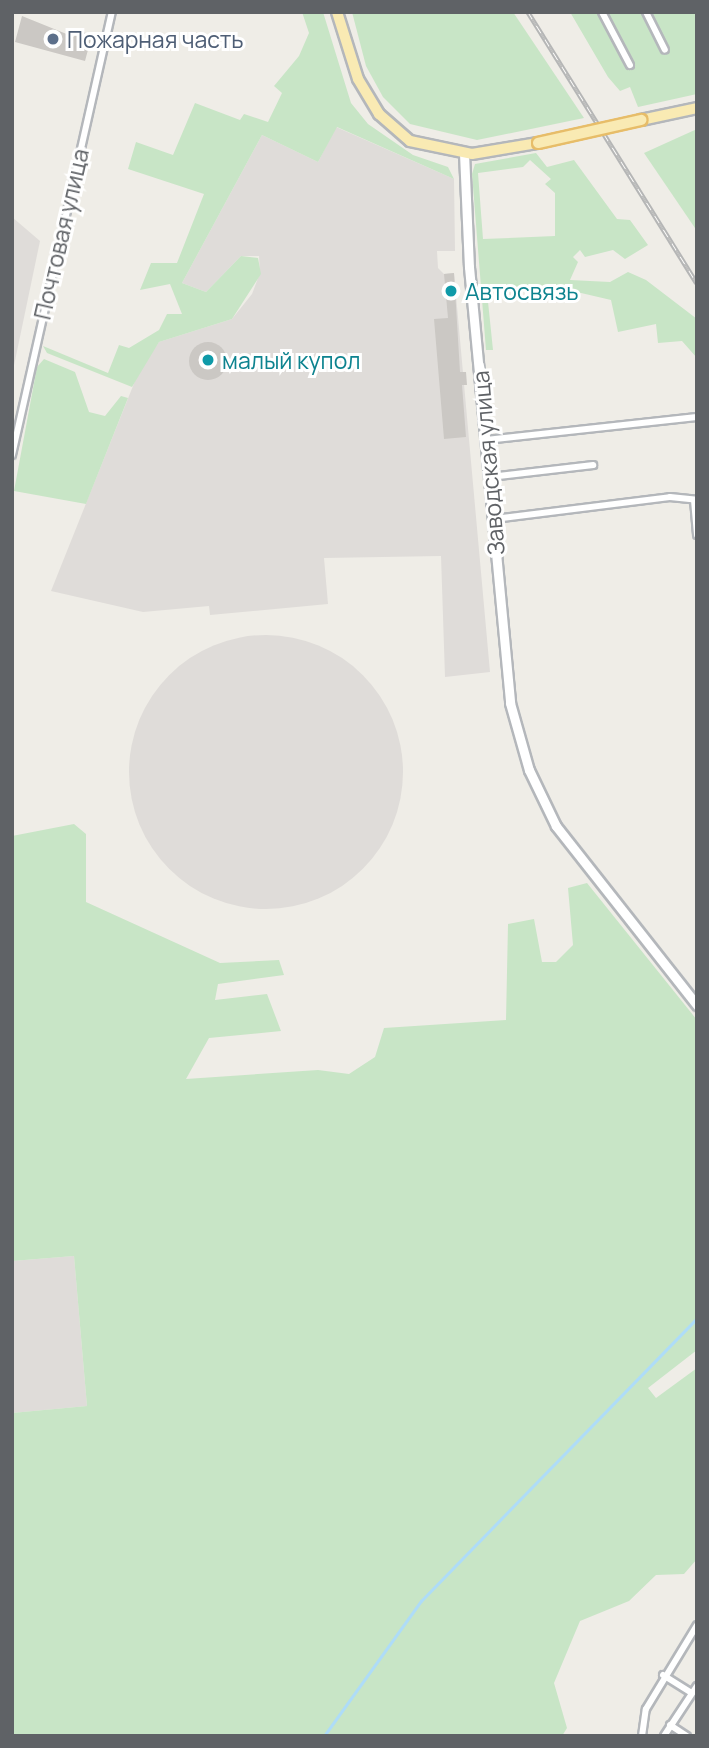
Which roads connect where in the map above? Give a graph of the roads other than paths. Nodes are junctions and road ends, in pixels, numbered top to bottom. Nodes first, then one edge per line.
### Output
1 (112, 12) edge
2 (337, 12) edge
3 (602, 12) edge
4 (646, 12) edge
5 (665, 50) dead end
6 (630, 65) dead end
7 (697, 108) edge
8 (464, 153) junction
9 (697, 417) edge
10 (486, 440) junction
11 (12, 456) edge
12 (593, 465) dead end
13 (490, 477) junction
14 (695, 500) edge
15 (494, 519) junction
16 (697, 535) edge
17 (697, 1005) edge
18 (697, 1625) edge
19 (663, 1675) junction
20 (697, 1686) edge
21 (689, 1691) junction
22 (670, 1725) junction
23 (642, 1736) edge
24 (664, 1736) edge
25 (687, 1736) edge

1 - 11 street, Почтовая улица
2 - 8 main road
3 - 6 street
4 - 5 street
7 - 8 main road, bridge
8 - 10 main road, Заводская улица
9 - 10 street
10 - 13 main road, Заводская улица
12 - 13 street
13 - 15 main road, Заводская улица
14 - 15 street
14 - 16 street
15 - 17 main road, Заводская улица
18 - 19 street
19 - 21 street
19 - 23 street
20 - 21 street
21 - 22 street
22 - 24 street
22 - 25 street

